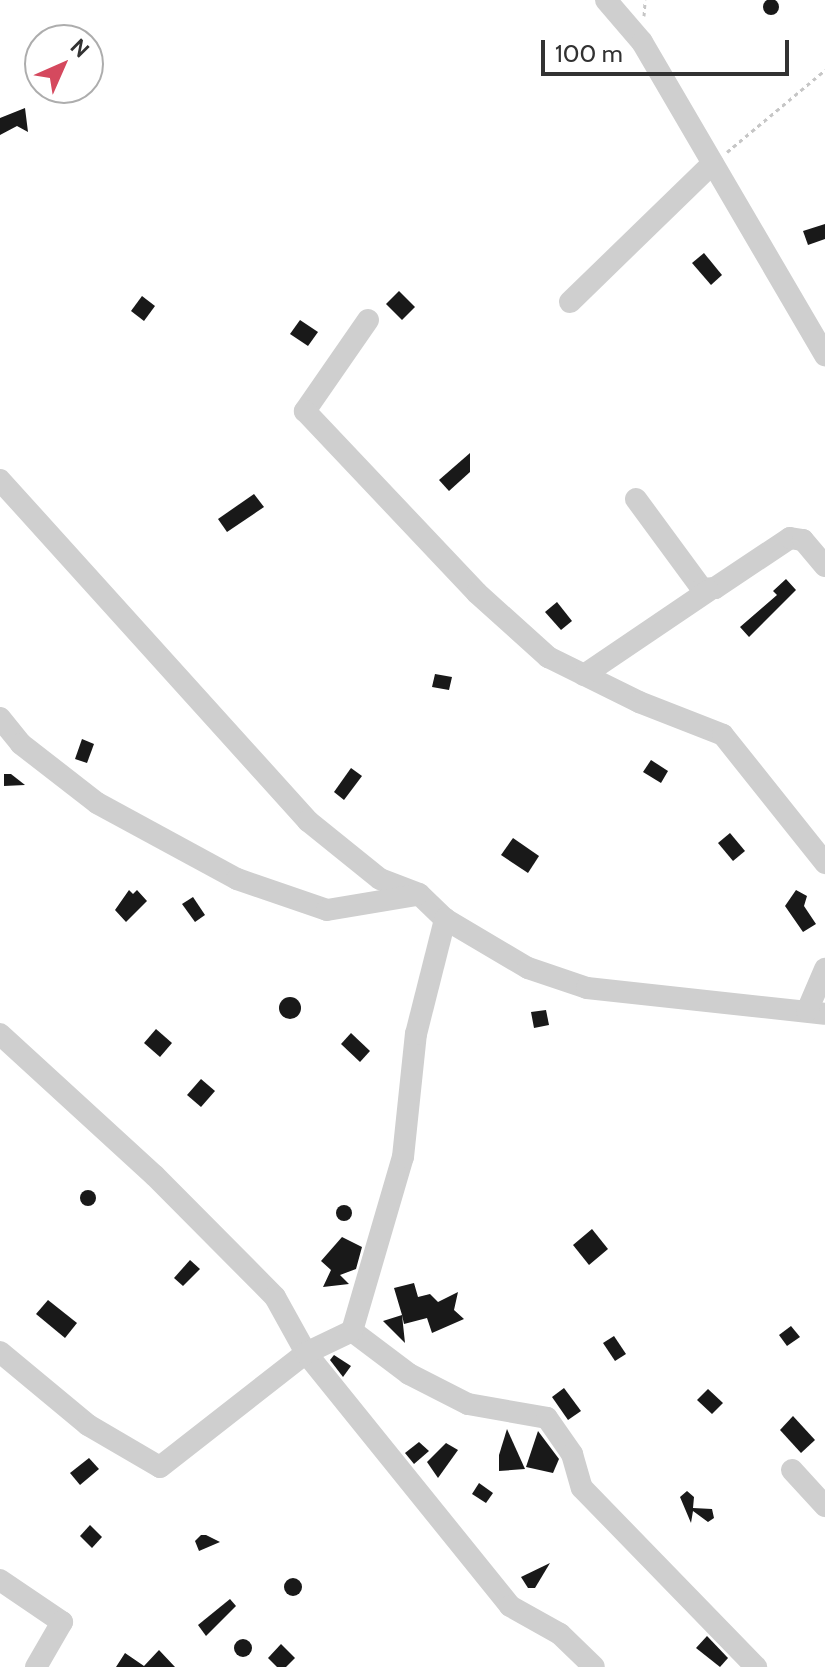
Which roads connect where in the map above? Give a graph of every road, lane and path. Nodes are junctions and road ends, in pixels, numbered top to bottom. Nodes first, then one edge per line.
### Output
1 (606, 0) edge
2 (825, 70) edge
3 (713, 163) junction
4 (570, 302) dead end
5 (368, 320) dead end
6 (825, 355) edge
7 (0, 480) edge
8 (636, 499) dead end
9 (825, 566) edge
10 (708, 591) junction
11 (584, 675) junction
12 (0, 718) edge
13 (825, 863) edge
14 (419, 894) junction
15 (445, 919) junction
16 (825, 969) edge
17 (816, 1012) edge
18 (0, 1034) edge
19 (352, 1331) junction
20 (0, 1352) edge
21 (306, 1353) junction
22 (792, 1470) dead end
23 (825, 1506) edge
24 (0, 1580) edge
25 (36, 1667) edge
26 (594, 1667) edge
27 (756, 1667) edge

1 - 3 street
2 - 3 path
3 - 4 street
3 - 6 street
5 - 11 street
7 - 14 street
8 - 10 street
9 - 10 street
10 - 11 street
11 - 13 street
12 - 14 street
14 - 15 street
15 - 17 street
15 - 19 street
16 - 17 street
18 - 21 street
19 - 21 street
19 - 27 street
20 - 21 street
21 - 26 street
22 - 23 street
24 - 25 street

